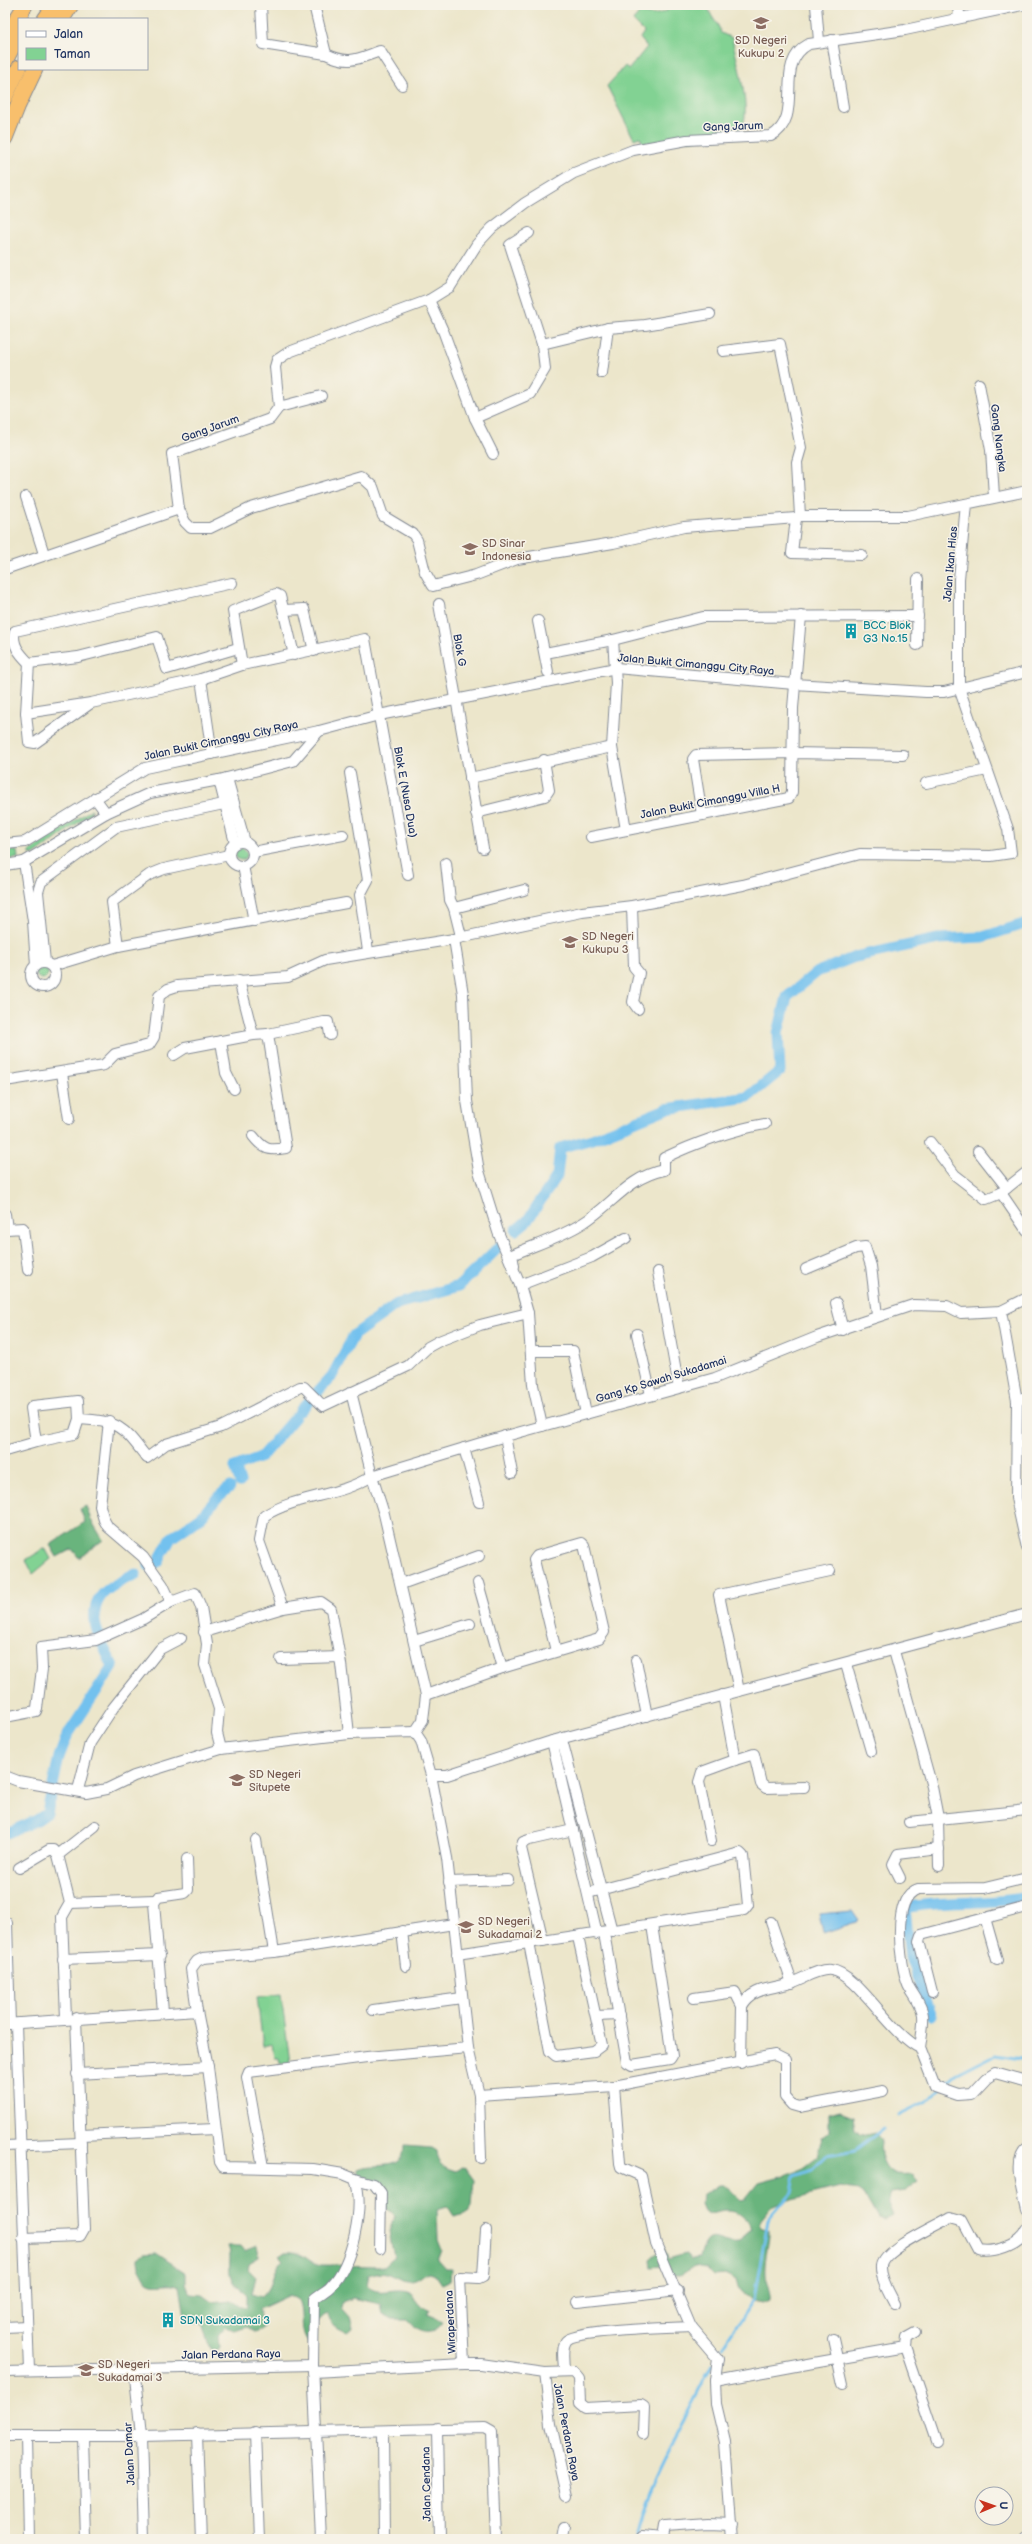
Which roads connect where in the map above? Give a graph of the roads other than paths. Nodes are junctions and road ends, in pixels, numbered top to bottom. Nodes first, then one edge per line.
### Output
1 (25, 5) edge
2 (35, 5) edge
3 (54, 5) edge
4 (71, 5) edge
5 (261, 5) edge
6 (314, 5) edge
7 (816, 5) edge
8 (957, 5) edge
9 (1022, 5) edge
10 (960, 17) junction
11 (27, 18) edge
12 (46, 18) edge
13 (63, 18) edge
14 (18, 36) edge
15 (5, 40) edge
16 (832, 40) junction
17 (820, 41) junction
18 (326, 54) junction
19 (5, 61) edge
20 (18, 70) edge
21 (35, 70) edge
22 (402, 85) dead end
23 (5, 97) edge
24 (843, 107) dead end
25 (5, 138) edge
26 (529, 233) dead end
27 (429, 300) junction
28 (710, 314) dead end
29 (608, 328) junction
30 (542, 344) junction
31 (723, 351) dead end
32 (602, 373) dead end
33 (979, 384) dead end
34 (321, 396) dead end
35 (279, 407) junction
36 (475, 418) junction
37 (493, 454) dead end
38 (1027, 491) edge
39 (994, 496) junction
40 (26, 498) dead end
41 (966, 504) junction
42 (179, 509) junction
43 (798, 517) junction
44 (44, 554) junction
45 (862, 555) dead end
46 (5, 569) edge
47 (918, 579) dead end
48 (232, 583) dead end
49 (439, 604) dead end
50 (284, 610) junction
51 (801, 616) junction
52 (918, 616) junction
53 (538, 621) dead end
54 (613, 640) junction
55 (917, 644) dead end
56 (238, 648) junction
57 (314, 651) junction
58 (545, 653) junction
59 (294, 655) junction
60 (29, 663) junction
61 (242, 665) junction
62 (616, 668) junction
63 (167, 669) junction
64 (548, 672) dead end
65 (1027, 672) edge
66 (201, 679) junction
67 (794, 684) junction
68 (171, 687) junction
69 (959, 688) junction
70 (456, 700) junction
71 (91, 703) junction
72 (26, 713) junction
73 (379, 715) junction
74 (319, 731) junction
75 (612, 747) junction
76 (793, 753) junction
77 (212, 754) junction
78 (903, 755) dead end
79 (544, 760) junction
80 (987, 770) junction
81 (350, 774) dead end
82 (470, 778) junction
83 (223, 779) junction
84 (926, 784) dead end
85 (95, 798) junction
86 (229, 803) junction
87 (106, 813) junction
88 (476, 813) junction
89 (702, 815) junction
90 (626, 830) junction
91 (343, 835) dead end
92 (591, 837) dead end
93 (240, 843) junction
94 (5, 844) edge
95 (482, 848) dead end
96 (253, 852) junction
97 (229, 855) junction
98 (24, 862) junction
99 (446, 863) dead end
100 (5, 865) edge
101 (243, 866) junction
102 (408, 875) dead end
103 (524, 890) dead end
104 (346, 903) dead end
105 (632, 906) junction
106 (454, 908) junction
107 (37, 920) junction
108 (254, 921) junction
109 (458, 937) junction
110 (118, 946) junction
111 (368, 951) junction
112 (239, 980) junction
113 (638, 1009) dead end
114 (268, 1034) junction
115 (253, 1035) junction
116 (330, 1035) dead end
117 (221, 1041) junction
118 (174, 1055) dead end
119 (62, 1073) junction
120 (5, 1081) edge
121 (234, 1089) dead end
122 (69, 1119) dead end
123 (765, 1124) dead end
124 (253, 1136) dead end
125 (930, 1142) dead end
126 (978, 1151) dead end
127 (1027, 1172) edge
128 (1004, 1190) junction
129 (5, 1214) edge
130 (1027, 1231) edge
131 (626, 1238) dead end
132 (806, 1269) dead end
133 (28, 1270) dead end
134 (658, 1272) dead end
135 (515, 1274) junction
136 (520, 1285) junction
137 (1027, 1298) edge
138 (836, 1303) dead end
139 (1001, 1311) junction
140 (528, 1313) junction
141 (877, 1315) junction
142 (843, 1330) junction
143 (637, 1334) dead end
144 (531, 1351) junction
145 (679, 1388) junction
146 (351, 1392) junction
147 (651, 1395) junction
148 (1027, 1396) edge
149 (1017, 1400) junction
150 (586, 1414) junction
151 (79, 1419) junction
152 (109, 1421) junction
153 (542, 1426) junction
154 (505, 1436) junction
155 (36, 1442) junction
156 (464, 1448) junction
157 (5, 1451) edge
158 (512, 1473) dead end
159 (372, 1476) junction
160 (479, 1502) dead end
161 (1027, 1548) edge
162 (479, 1556) dead end
163 (830, 1571) dead end
164 (478, 1582) dead end
165 (401, 1584) junction
166 (170, 1602) junction
167 (283, 1608) junction
168 (1027, 1614) edge
169 (470, 1624) dead end
170 (204, 1632) junction
171 (180, 1638) dead end
172 (414, 1641) junction
173 (556, 1651) junction
174 (894, 1651) junction
175 (339, 1657) junction
176 (281, 1659) dead end
177 (636, 1660) dead end
178 (846, 1664) junction
179 (502, 1668) junction
180 (739, 1691) junction
181 (426, 1695) junction
182 (723, 1695) junction
183 (647, 1716) junction
184 (5, 1717) edge
185 (415, 1732) junction
186 (350, 1734) junction
187 (557, 1741) junction
188 (221, 1749) junction
189 (871, 1751) dead end
190 (735, 1760) junction
191 (431, 1775) junction
192 (5, 1776) edge
193 (804, 1787) dead end
194 (78, 1790) junction
195 (581, 1810) junction
196 (1027, 1810) edge
197 (569, 1814) junction
198 (938, 1818) junction
199 (909, 1822) dead end
200 (95, 1826) dead end
201 (574, 1830) junction
202 (256, 1840) dead end
203 (710, 1841) dead end
204 (939, 1849) junction
205 (58, 1855) junction
206 (187, 1859) dead end
207 (939, 1866) dead end
208 (19, 1868) dead end
209 (900, 1878) dead end
210 (1027, 1878) edge
211 (508, 1880) dead end
212 (450, 1882) junction
213 (602, 1890) junction
214 (588, 1893) junction
215 (155, 1900) junction
216 (70, 1902) junction
217 (1027, 1907) edge
218 (985, 1918) junction
219 (771, 1922) dead end
220 (7, 1923) dead end
221 (454, 1924) junction
222 (652, 1925) junction
223 (402, 1931) junction
224 (604, 1932) junction
225 (578, 1937) junction
226 (543, 1941) junction
227 (529, 1943) junction
228 (274, 1952) junction
229 (458, 1954) junction
230 (160, 1955) junction
231 (7, 1959) edge
232 (63, 1959) junction
233 (997, 1960) dead end
234 (406, 1966) dead end
235 (792, 1983) junction
236 (932, 1992) dead end
237 (462, 1998) junction
238 (694, 1998) dead end
239 (742, 2006) junction
240 (373, 2010) dead end
241 (197, 2011) junction
242 (163, 2012) junction
243 (619, 2015) junction
244 (596, 2016) junction
245 (71, 2018) junction
246 (10, 2024) edge
247 (468, 2048) junction
248 (920, 2048) junction
249 (740, 2063) junction
250 (208, 2067) junction
251 (78, 2074) junction
252 (1027, 2082) edge
253 (614, 2086) junction
254 (883, 2091) dead end
255 (479, 2095) junction
256 (215, 2129) junction
257 (81, 2139) junction
258 (5, 2146) edge
259 (22, 2146) junction
260 (1027, 2149) edge
261 (481, 2158) dead end
262 (263, 2167) junction
263 (355, 2179) junction
264 (1027, 2208) edge
265 (486, 2230) dead end
266 (1027, 2230) edge
267 (23, 2238) junction
268 (380, 2249) dead end
269 (678, 2291) junction
270 (576, 2302) dead end
271 (894, 2304) dead end
272 (27, 2326) junction
273 (691, 2326) junction
274 (5, 2327) edge
275 (915, 2333) dead end
276 (833, 2339) dead end
277 (905, 2347) junction
278 (836, 2360) junction
279 (464, 2364) junction
280 (134, 2368) junction
281 (313, 2368) junction
282 (29, 2370) junction
283 (564, 2371) junction
284 (5, 2372) edge
285 (545, 2373) junction
286 (715, 2381) junction
287 (843, 2384) dead end
288 (437, 2428) junction
289 (316, 2431) junction
290 (383, 2431) junction
291 (255, 2432) junction
292 (643, 2433) dead end
293 (197, 2434) junction
294 (5, 2436) edge
295 (26, 2436) junction
296 (141, 2436) junction
297 (83, 2437) junction
298 (937, 2441) dead end
299 (567, 2495) dead end
300 (732, 2524) junction
301 (563, 2528) dead end
302 (642, 2536) dead end
303 (1027, 2536) edge
304 (28, 2539) edge
305 (86, 2539) edge
306 (144, 2539) edge
307 (201, 2539) edge
308 (259, 2539) edge
309 (321, 2539) edge
310 (384, 2539) edge
311 (439, 2539) edge
312 (496, 2539) edge
313 (561, 2539) edge
314 (732, 2539) edge
315 (1024, 2539) edge

1 - 15 highway
2 - 11 highway
3 - 12 highway
4 - 13 highway
5 - 18 street
6 - 18 street
7 - 17 street
8 - 10 street
9 - 10 street, Gang Jarum
10 - 16 street, Gang Jarum
14 - 19 highway
16 - 17 street, Gang Jarum
16 - 24 street
17 - 27 street, Gang Jarum
18 - 22 street
20 - 23 highway
21 - 25 highway
26 - 30 street
27 - 35 street, Gang Jarum
27 - 36 street
28 - 29 street
29 - 30 street
29 - 32 street
30 - 36 street
31 - 43 street
33 - 39 street, Gang Nangka
34 - 35 street
35 - 42 street, Gang Jarum
36 - 37 street
38 - 39 street
39 - 41 street
40 - 44 street
41 - 43 street
41 - 69 street, Jalan Ikan Hias
42 - 43 street
42 - 44 street
43 - 45 street
44 - 46 street
47 - 52 street
48 - 60 street
49 - 70 street, Blok G
50 - 56 street
50 - 57 street
50 - 59 street
51 - 52 street
51 - 54 street
51 - 67 street
52 - 55 street
53 - 58 street
54 - 58 street
54 - 62 street
56 - 61 street
56 - 63 street
57 - 59 street
57 - 73 street, Blok E (Nusa Dua)
58 - 64 street
59 - 61 street
60 - 63 street
60 - 72 street
61 - 66 street
62 - 67 street, Jalan Bukit Cimanggu City Raya
62 - 70 street, Jalan Bukit Cimanggu City Raya
62 - 75 street
63 - 68 street
65 - 69 street, Jalan Bukit Cimanggu City Raya
66 - 68 street
66 - 77 street
67 - 69 street, Jalan Bukit Cimanggu City Raya
67 - 76 street
68 - 71 street
69 - 80 street, Jalan Ikan Hias
70 - 73 street, Jalan Bukit Cimanggu City Raya
70 - 82 street, Blok G
71 - 72 street
71 - 72 street
73 - 74 street, Jalan Bukit Cimanggu City Raya
73 - 102 street, Blok E (Nusa Dua)
74 - 77 street, Jalan Bukit Cimanggu City Raya
74 - 83 street, Jalan Bukit Cimanggu City Raya
75 - 79 street
75 - 90 street
76 - 78 street
76 - 89 street, Jalan Bukit Cimanggu Villa H
76 - 89 street
77 - 85 street, Jalan Bukit Cimanggu City Raya
79 - 82 street
79 - 88 street
80 - 84 street
80 - 105 street, Jalan Ikan Hias
81 - 111 street
82 - 88 street, Blok G
83 - 86 street
83 - 87 street, Jalan Bukit Cimanggu City Raya
85 - 87 street
85 - 94 street, Jalan Bukit Cimanggu City Raya
86 - 93 street
86 - 107 street
87 - 98 street, Jalan Bukit Cimanggu City Raya
88 - 95 street, Blok G
89 - 90 street, Jalan Bukit Cimanggu Villa H
90 - 92 street, Jalan Bukit Cimanggu Villa H
91 - 96 street
93 - 96 street
93 - 97 street
96 - 101 street
97 - 101 street
97 - 110 street
98 - 100 street, Jalan Bukit Cimanggu City Raya
98 - 107 street
99 - 106 street
101 - 108 street
103 - 106 street
104 - 108 street
105 - 109 street
105 - 113 street
106 - 109 street
107 - 110 street
108 - 110 street
109 - 111 street
109 - 135 street
111 - 112 street
112 - 115 street
112 - 119 street
114 - 115 street
114 - 116 street
114 - 124 street
115 - 117 street
117 - 118 street
117 - 121 street
119 - 120 street
119 - 122 street
123 - 135 street
125 - 128 street
126 - 128 street
127 - 128 street
128 - 130 street
129 - 133 street
131 - 136 street
132 - 141 street
134 - 145 street
135 - 136 street
136 - 140 street
137 - 139 street
138 - 142 street
139 - 141 street, Gang Kp Sawah Sukadamai
139 - 149 street
140 - 144 street
140 - 146 street
141 - 142 street, Gang Kp Sawah Sukadamai
142 - 145 street, Gang Kp Sawah Sukadamai
143 - 147 street
144 - 150 street
144 - 153 street
145 - 147 street, Gang Kp Sawah Sukadamai
146 - 152 street
146 - 159 street
147 - 150 street, Gang Kp Sawah Sukadamai
148 - 149 street
149 - 161 street
150 - 153 street, Gang Kp Sawah Sukadamai
151 - 152 street
151 - 155 street
151 - 155 street
152 - 166 street
153 - 154 street, Gang Kp Sawah Sukadamai
154 - 156 street, Gang Kp Sawah Sukadamai
154 - 158 street
155 - 157 street
156 - 159 street, Gang Kp Sawah Sukadamai
156 - 160 street
159 - 165 street
159 - 167 street, Gang Kp Sawah Sukadamai
162 - 165 street
163 - 180 street
164 - 179 street
165 - 172 street
166 - 170 street
166 - 184 street
167 - 170 street
167 - 175 street
168 - 174 street
169 - 172 street
170 - 188 street
171 - 194 street
172 - 181 street
173 - 173 street
173 - 179 street
174 - 178 street
174 - 198 street
175 - 176 street
175 - 186 street
177 - 183 street
178 - 180 street
178 - 189 street
179 - 181 street
180 - 182 street
181 - 185 street
182 - 183 street
182 - 190 street
183 - 187 street
185 - 186 street
185 - 191 street
186 - 188 street
187 - 191 street
187 - 195 street
187 - 197 street
188 - 194 street
190 - 193 street
190 - 203 street
191 - 212 street
192 - 194 street
195 - 197 street
195 - 213 street
196 - 198 street
197 - 201 street
198 - 199 street
198 - 204 street
200 - 205 street
201 - 214 street
201 - 226 street
202 - 228 street
204 - 207 street
204 - 209 street
205 - 208 street
205 - 216 street
206 - 215 street
210 - 248 street
211 - 212 street
212 - 221 street
213 - 214 street
213 - 222 street
213 - 224 street
214 - 224 street
215 - 216 street
215 - 230 street
216 - 232 street
217 - 218 street
218 - 233 street
218 - 236 street
219 - 235 street
220 - 231 street
221 - 223 street
221 - 229 street
222 - 224 street
222 - 243 street
223 - 228 street
223 - 234 street
224 - 225 street
224 - 243 street
225 - 226 street
225 - 244 street
226 - 227 street
227 - 229 street
227 - 244 street
228 - 241 street
229 - 237 street
230 - 232 street
230 - 242 street
231 - 246 street
232 - 245 street
235 - 239 street
235 - 248 street
237 - 240 street
237 - 247 street
238 - 239 street
239 - 249 street
241 - 242 street
241 - 250 street
242 - 245 street
243 - 244 street
245 - 246 street
245 - 251 street
246 - 259 street
247 - 255 street
247 - 262 street
248 - 252 street
249 - 253 street
249 - 254 street
250 - 251 street
250 - 256 street
251 - 257 street
253 - 255 street
253 - 269 street
255 - 261 street
256 - 257 street
256 - 262 street
257 - 259 street
257 - 267 street
258 - 259 street
259 - 267 street
260 - 264 street
262 - 263 street
263 - 268 street
263 - 281 street
265 - 279 street, Wiraperdana
266 - 271 street
267 - 272 street
269 - 270 street
269 - 273 street
272 - 274 street
272 - 282 street
273 - 283 street
273 - 286 street
275 - 277 street
276 - 278 street
277 - 278 street
277 - 298 street
278 - 286 street
278 - 287 street
279 - 281 street, Jalan Perdana Raya
279 - 285 street, Jalan Perdana Raya
280 - 281 street, Jalan Perdana Raya
280 - 282 street, Jalan Perdana Raya
280 - 296 street, Jalan Damar
281 - 289 street
282 - 284 street, Jalan Perdana Raya
283 - 285 street, Jalan Perdana Raya
283 - 292 street, Jalan Perdana Raya
285 - 299 street, Jalan Perdana Raya
286 - 300 street
288 - 290 street
288 - 311 street, Jalan Cendana
288 - 312 street
289 - 290 street
289 - 291 street
289 - 309 street
290 - 310 street
291 - 293 street
291 - 308 street
293 - 296 street
293 - 307 street
294 - 295 street
295 - 297 street
295 - 304 street
296 - 297 street
296 - 306 street, Jalan Damar
297 - 305 street
300 - 302 street
300 - 314 street
301 - 313 street
303 - 315 street

